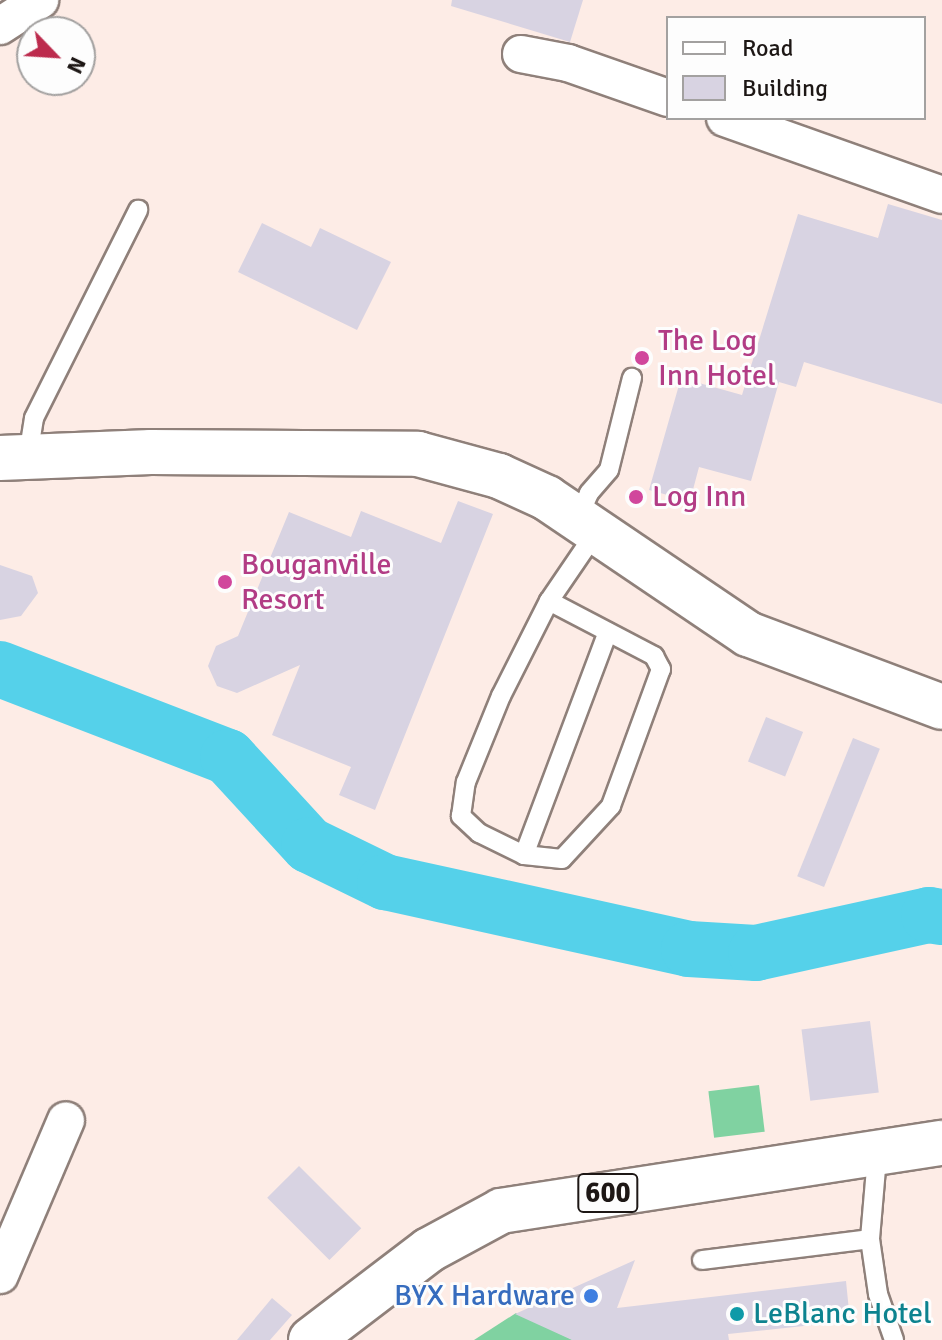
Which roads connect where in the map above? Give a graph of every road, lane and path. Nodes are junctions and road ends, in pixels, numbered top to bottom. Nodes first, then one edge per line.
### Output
1 (40, 0) edge
2 (0, 26) edge
3 (521, 54) dead end
4 (666, 97) edge
5 (731, 120) edge
6 (942, 195) edge
7 (138, 210) dead end
8 (632, 378) dead end
9 (14, 457) edge
10 (587, 525) junction
11 (549, 601) junction
12 (608, 632) junction
13 (942, 707) edge
14 (524, 855) junction
15 (66, 1120) dead end
16 (942, 1143) edge
17 (877, 1157) junction
18 (870, 1239) junction
19 (702, 1260) dead end
20 (0, 1275) edge
21 (365, 1299) junction
22 (887, 1338) edge
23 (311, 1340) edge
24 (337, 1340) edge

1 - 2 street
3 - 4 street
5 - 6 street
7 - 9 lane
8 - 10 lane
9 - 10 main road
10 - 11 lane
10 - 13 main road
11 - 12 lane
11 - 14 lane
12 - 14 lane
12 - 14 lane
15 - 20 street
16 - 17 main road, 600
17 - 18 lane
17 - 21 main road, 600
18 - 19 lane
18 - 22 lane
21 - 23 main road, 600
21 - 24 main road, 600

